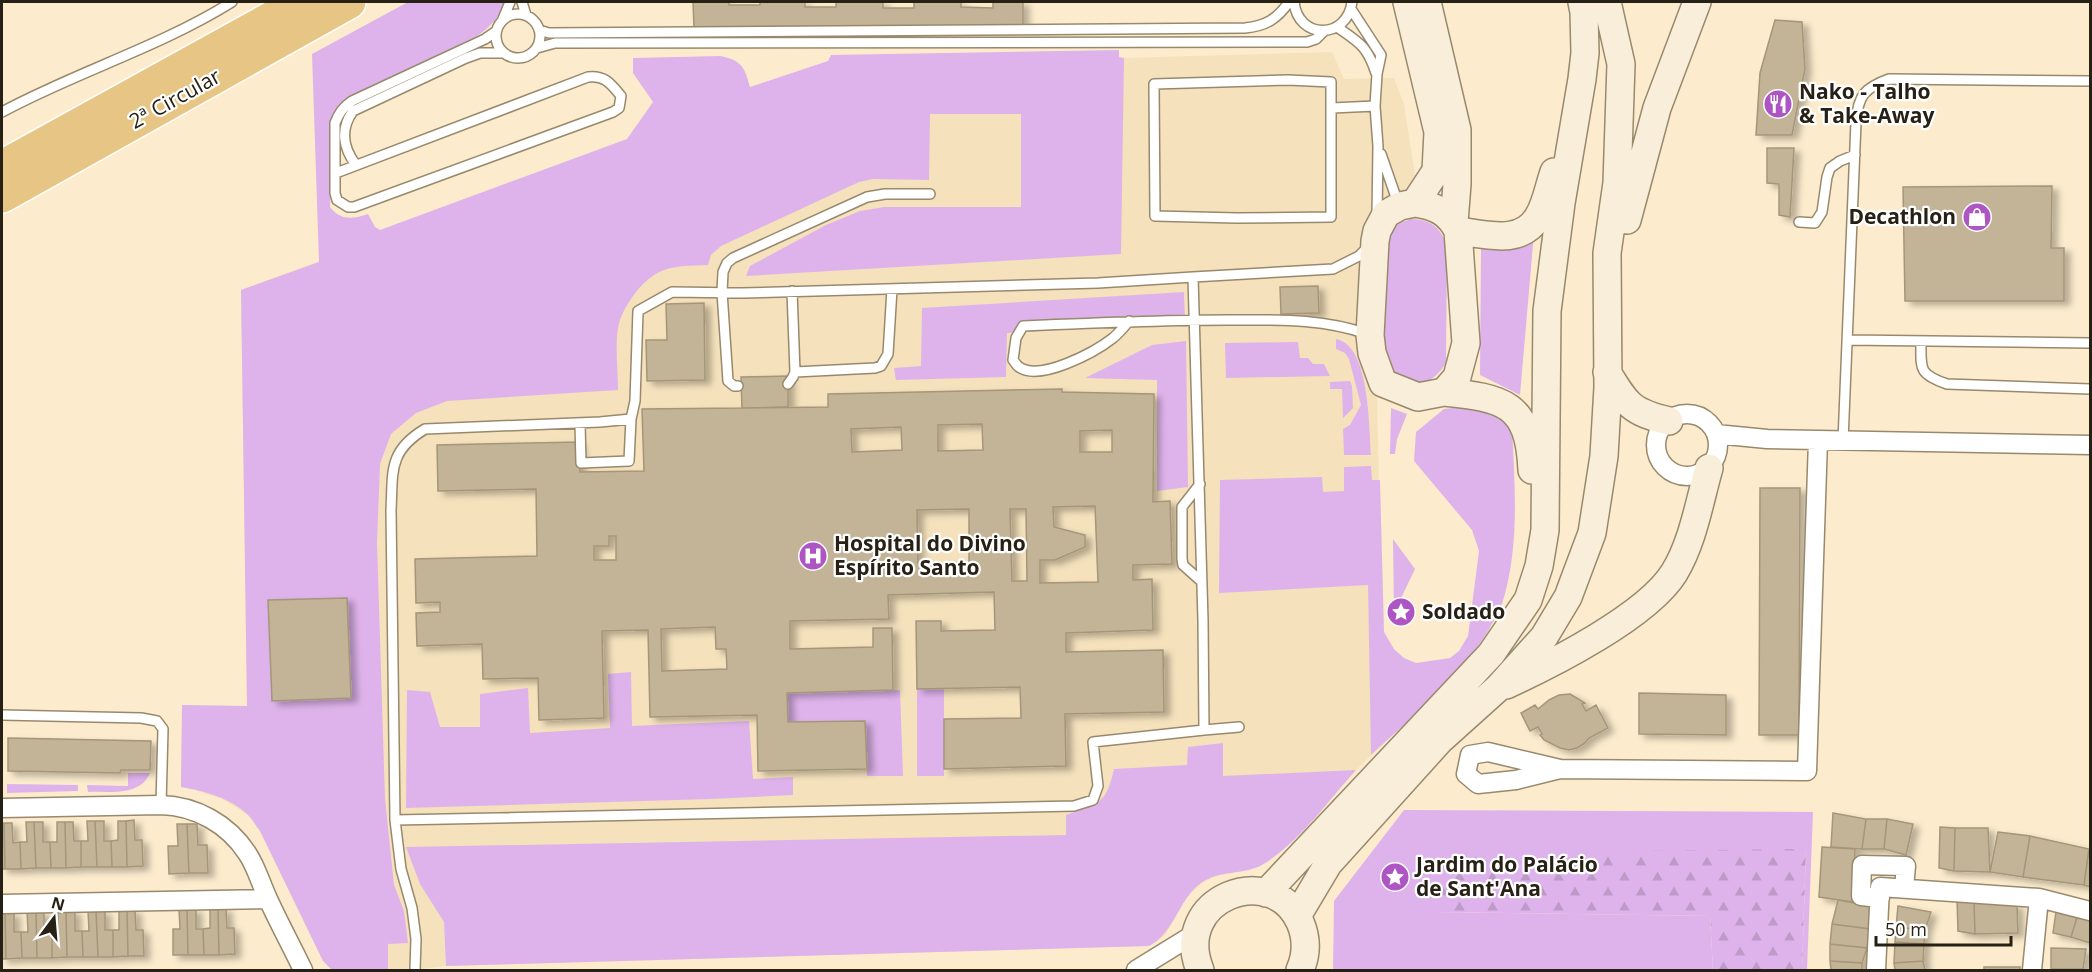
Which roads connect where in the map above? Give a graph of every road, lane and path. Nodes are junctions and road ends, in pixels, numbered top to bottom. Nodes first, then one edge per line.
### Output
1 (232, 2) edge
2 (301, 2) edge
3 (349, 2) edge
4 (510, 2) edge
5 (522, 2) edge
6 (1292, 2) edge
7 (1407, 2) edge
8 (1426, 2) edge
9 (1582, 2) edge
10 (1607, 2) edge
11 (1697, 2) edge
12 (1351, 5) edge
13 (526, 15) junction
14 (503, 19) junction
15 (1337, 27) junction
16 (539, 30) junction
17 (1324, 31) junction
18 (495, 32) junction
19 (537, 48) junction
20 (503, 53) junction
21 (1377, 74) junction
22 (2091, 81) edge
23 (1375, 106) junction
24 (1332, 108) junction
25 (2, 112) edge
26 (1578, 113) junction
27 (1378, 146) junction
28 (1855, 154) junction
29 (356, 165) junction
30 (2, 167) edge
31 (336, 173) junction
32 (930, 194) dead end
33 (2, 196) edge
34 (1407, 205) junction
35 (1799, 222) dead end
36 (1456, 226) junction
37 (1376, 236) junction
38 (1193, 277) junction
39 (892, 289) junction
40 (792, 291) junction
41 (722, 292) junction
42 (1607, 315) junction
43 (1195, 320) junction
44 (1129, 321) junction
45 (1370, 335) junction
46 (1848, 340) junction
47 (1921, 341) junction
48 (2091, 343) edge
49 (795, 372) junction
50 (1607, 372) junction
51 (788, 384) dead end
52 (738, 386) dead end
53 (2091, 389) edge
54 (1444, 392) junction
55 (631, 419) junction
56 (1669, 421) junction
57 (580, 423) junction
58 (1716, 434) junction
59 (1767, 439) junction
60 (1818, 440) junction
61 (1843, 441) junction
62 (2091, 445) edge
63 (1712, 463) junction
64 (1200, 484) junction
65 (1202, 582) junction
66 (1528, 600) junction
67 (1499, 687) junction
68 (2, 715) edge
69 (1239, 727) dead end
70 (1204, 730) junction
71 (1560, 769) dead end
72 (161, 805) junction
73 (2, 808) edge
74 (394, 820) junction
75 (1904, 888) junction
76 (1266, 893) junction
77 (1880, 893) junction
78 (2039, 898) junction
79 (268, 899) junction
80 (2, 904) edge
81 (2091, 910) edge
82 (1297, 916) junction
83 (1196, 933) junction
84 (303, 970) edge
85 (415, 970) edge
86 (1130, 970) edge
87 (1137, 970) edge
88 (1200, 970) edge
89 (1300, 970) edge
90 (1876, 970) edge
91 (2032, 970) edge

1 - 25 lane
2 - 30 highway, 2ª Circular
3 - 33 highway, 2ª Circular
4 - 14 lane
5 - 13 lane
6 - 16 lane
6 - 17 lane
7 - 34 main road
8 - 36 main road
9 - 26 main road
10 - 42 main road
11 - 42 main road
12 - 15 lane
12 - 21 lane
13 - 14 lane
13 - 16 lane
14 - 18 lane
15 - 17 lane
15 - 21 lane
16 - 19 lane
17 - 19 lane
18 - 20 lane
18 - 31 lane
19 - 20 lane
20 - 29 lane
21 - 23 lane
22 - 28 lane
23 - 24 lane
23 - 27 lane
24 - 24 lane
26 - 36 main road
26 - 66 main road
27 - 34 lane
27 - 37 lane
28 - 35 lane
28 - 46 lane
29 - 31 lane
29 - 31 lane
32 - 41 lane
34 - 36 main road
34 - 37 main road
36 - 54 main road
37 - 38 lane
37 - 45 main road
38 - 39 lane
38 - 43 lane
39 - 40 lane
39 - 49 lane
40 - 41 lane
40 - 49 lane
41 - 52 lane
41 - 55 lane
42 - 50 main road
43 - 44 lane
43 - 45 lane
43 - 64 lane
44 - 44 lane
45 - 54 main road
46 - 47 lane
46 - 61 lane
47 - 48 lane
47 - 53 lane
49 - 51 lane
50 - 56 main road
50 - 67 main road
54 - 66 main road
55 - 57 lane
55 - 57 lane
56 - 58 street
56 - 63 street
57 - 74 lane
58 - 59 street
58 - 63 street
59 - 60 street
59 - 63 street
60 - 61 street
60 - 71 street
61 - 62 street
63 - 67 main road
64 - 65 lane
64 - 65 lane
65 - 70 lane
66 - 76 main road
67 - 82 main road
68 - 72 lane
69 - 70 lane
70 - 74 lane
72 - 73 street
72 - 79 street
74 - 85 lane
75 - 77 street
75 - 77 street
75 - 78 street
76 - 82 main road
76 - 83 main road
77 - 90 street
78 - 81 street
78 - 91 street
79 - 80 street
79 - 84 street
82 - 89 main road
83 - 87 street
83 - 88 main road
86 - 87 street

